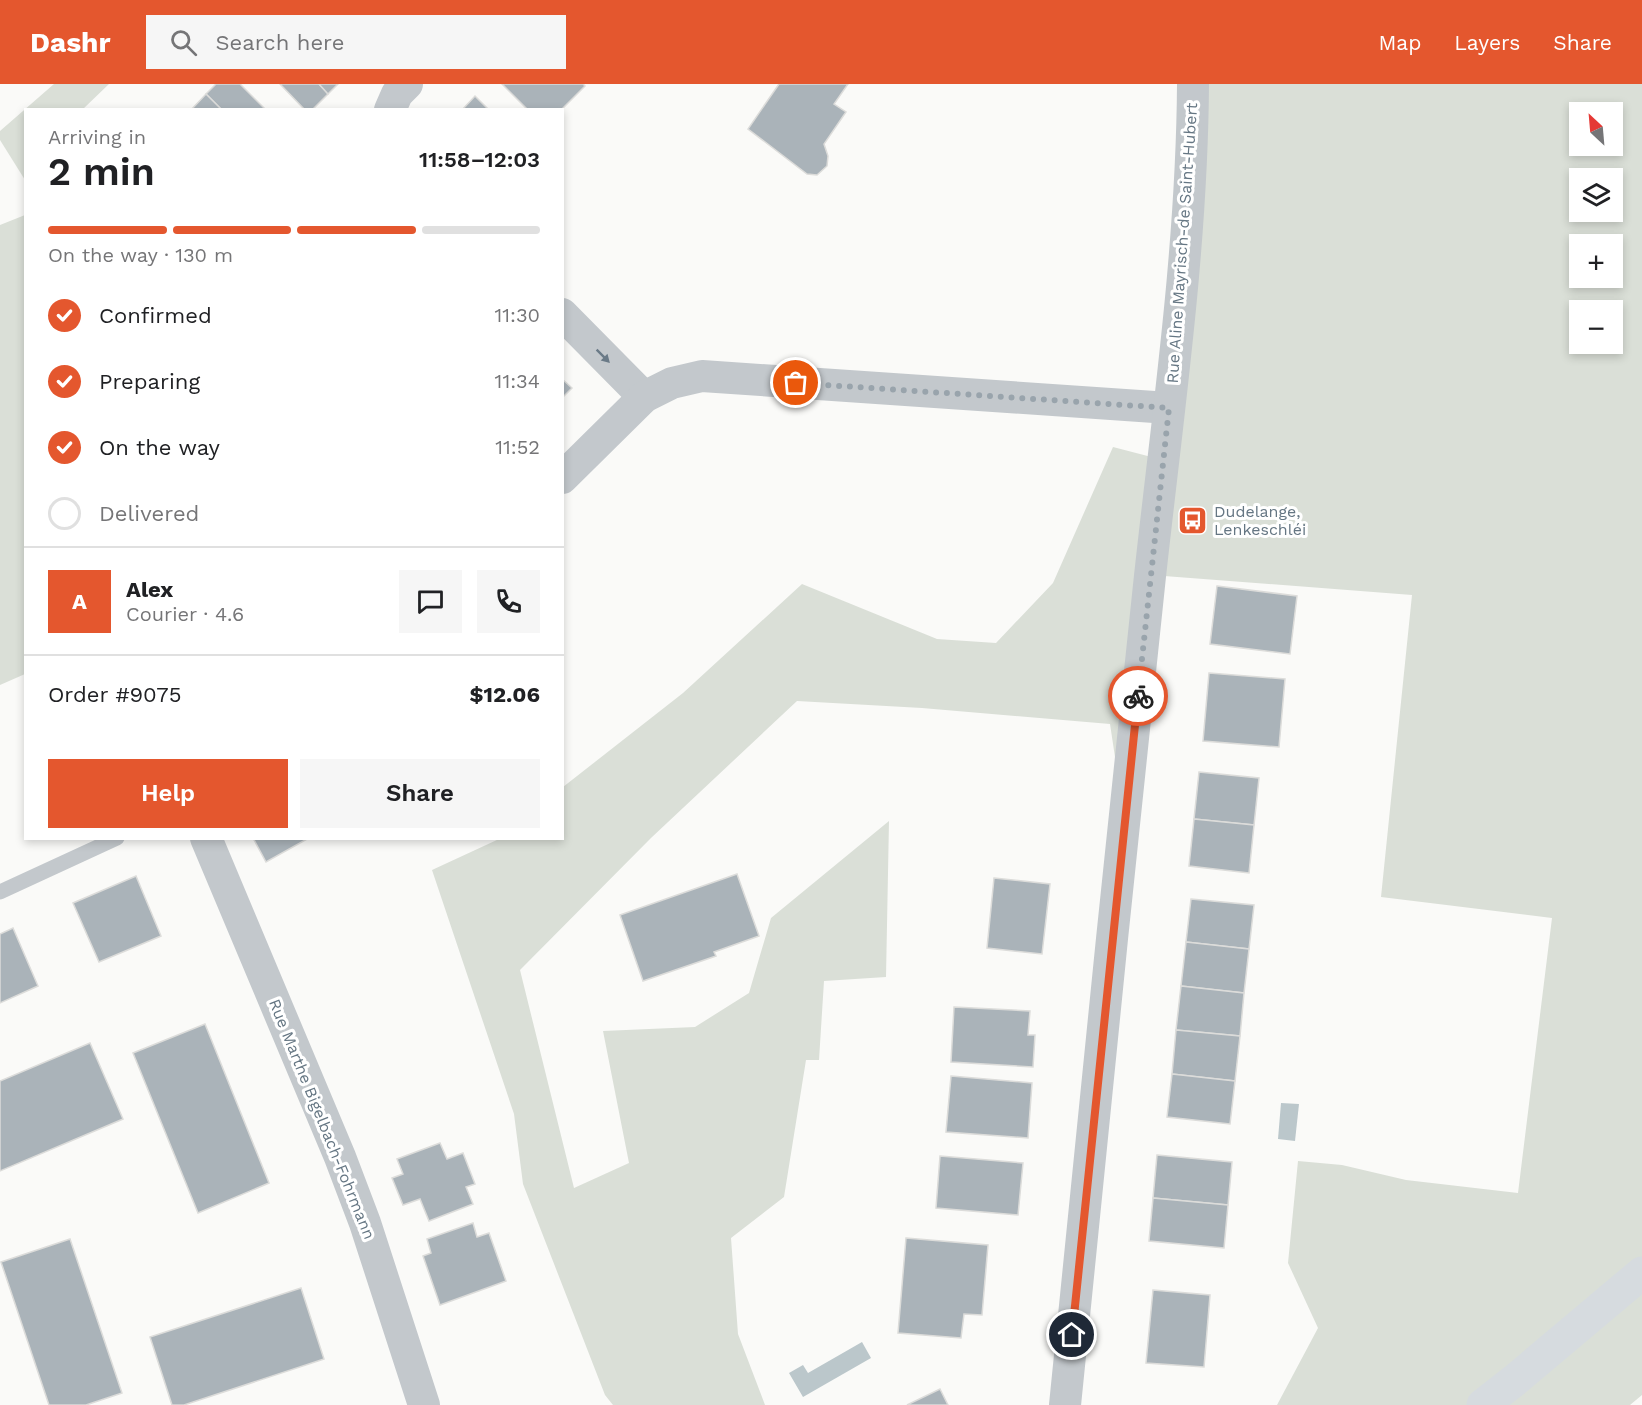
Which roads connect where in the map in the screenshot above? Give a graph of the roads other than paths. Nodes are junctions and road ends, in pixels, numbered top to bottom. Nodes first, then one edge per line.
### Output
1 (407, 84) edge
2 (1192, 84) edge
3 (391, 108) edge
4 (564, 316) edge
5 (644, 397) junction
6 (1169, 408) junction
7 (564, 476) edge
8 (113, 840) edge
9 (207, 840) edge
10 (0, 892) edge
11 (1642, 1274) edge
12 (1515, 1380) junction
13 (420, 1404) edge
14 (1065, 1405) edge
15 (1482, 1405) edge
16 (1493, 1405) edge

1 - 3 street
2 - 6 street, Rue Aline Mayrisch-de Saint-Hubert
4 -> 5 street
5 - 6 street
5 - 7 street
6 - 14 street, Rue Aline Mayrisch-de Saint-Hubert
8 - 10 lane
9 - 13 street, Rue Marthe Bigelbach-Fohrmann
11 - 12 main road
12 - 15 main road
12 - 16 main road

